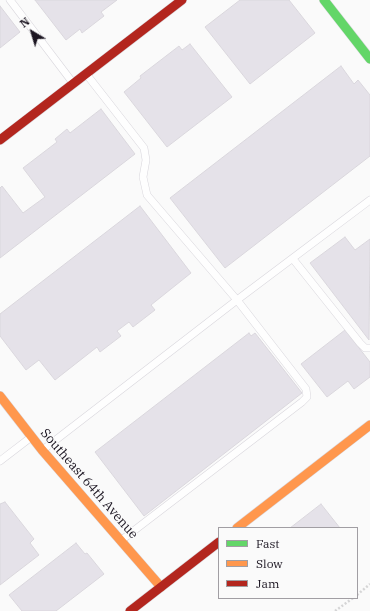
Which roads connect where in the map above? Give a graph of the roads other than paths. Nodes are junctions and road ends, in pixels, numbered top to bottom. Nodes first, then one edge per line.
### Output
1 (10, 0) edge
2 (182, 0) edge
3 (324, 0) edge
4 (370, 59) edge
5 (86, 74) junction
6 (73, 84) junction
7 (0, 140) edge
8 (370, 200) edge
9 (293, 259) junction
10 (237, 300) junction
11 (370, 348) edge
12 (0, 396) edge
13 (370, 425) edge
14 (31, 437) junction
15 (42, 450) junction
16 (0, 460) edge
17 (238, 527) edge
18 (121, 540) junction
19 (218, 543) edge
20 (161, 587) junction
21 (130, 611) edge

1 - 6 lane
2 - 5 street
3 - 4 street
5 - 6 street
5 - 10 lane
6 - 7 street
8 - 9 lane
9 - 10 lane
9 - 11 lane
10 - 15 lane
10 - 18 lane
12 - 14 street, Southeast 64th Avenue
13 - 17 street
14 - 15 street, Southeast 64th Avenue
14 - 16 lane
15 - 18 street, Southeast 64th Avenue
18 - 20 street, Southeast 64th Avenue
19 - 20 street
20 - 21 street

